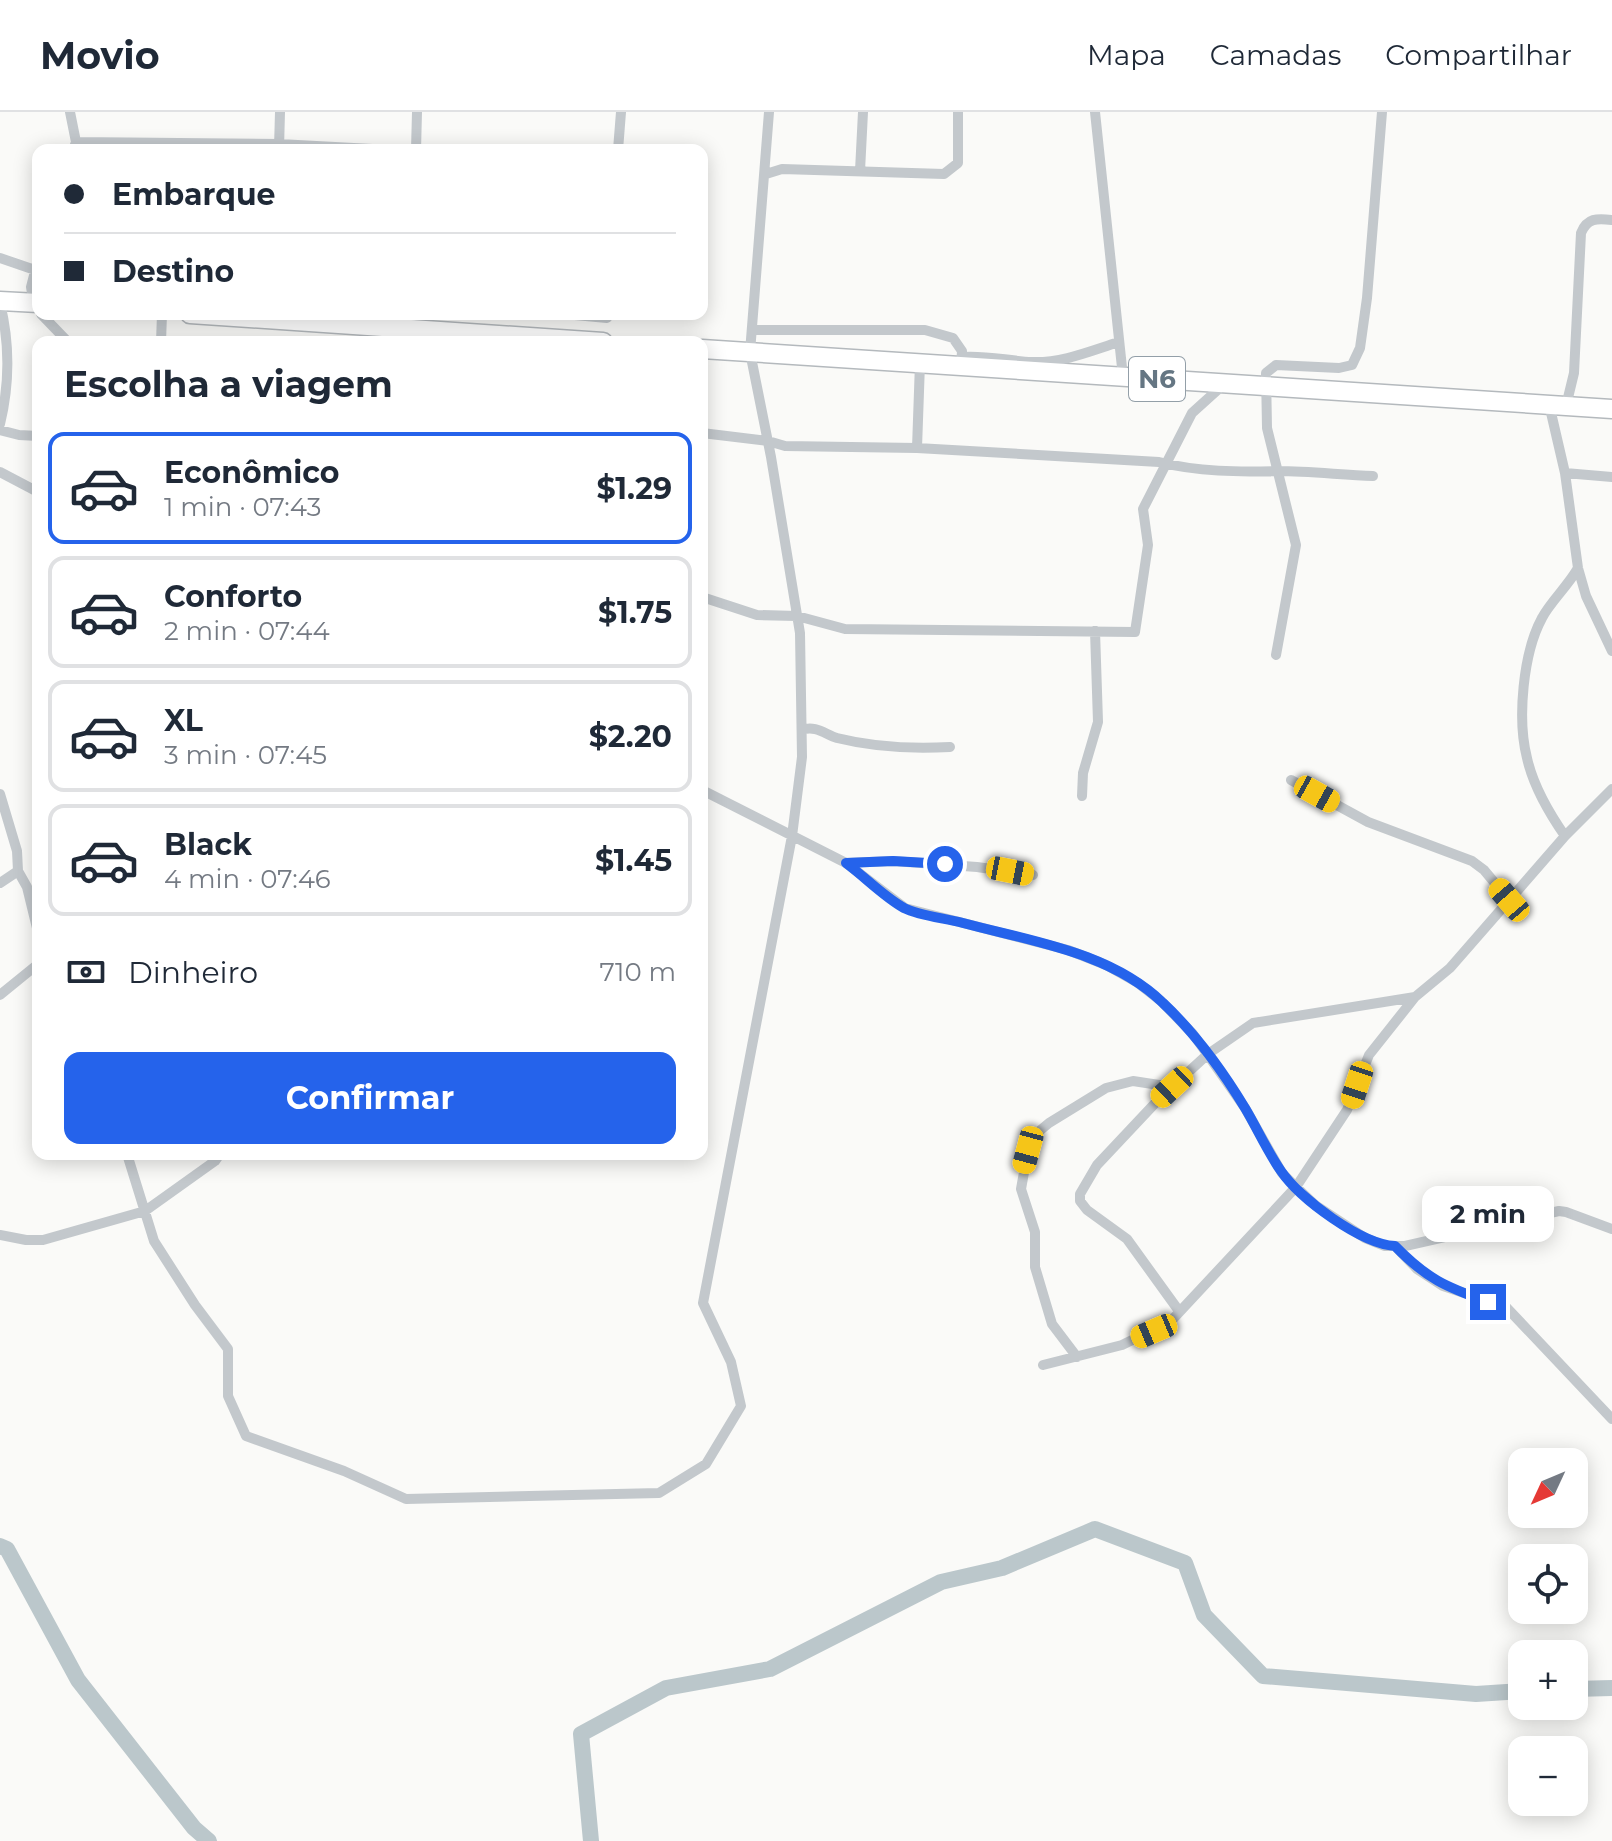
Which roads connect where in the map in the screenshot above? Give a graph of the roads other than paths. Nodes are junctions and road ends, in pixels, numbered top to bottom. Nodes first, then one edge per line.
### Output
1 (70, 112) edge
2 (280, 112) edge
3 (417, 112) edge
4 (621, 112) edge
5 (769, 112) edge
6 (863, 112) edge
7 (958, 112) edge
8 (1095, 112) edge
9 (1382, 112) edge
10 (74, 144) edge
11 (279, 144) edge
12 (416, 144) edge
13 (618, 144) edge
14 (860, 171) junction
15 (766, 174) junction
16 (1612, 220) edge
17 (0, 258) edge
18 (32, 266) edge
19 (0, 302) edge
20 (32, 306) edge
21 (49, 320) edge
22 (311, 320) edge
23 (410, 328) edge
24 (752, 330) junction
25 (63, 336) edge
26 (521, 336) edge
27 (1119, 342) junction
28 (708, 349) edge
29 (750, 352) junction
30 (962, 362) junction
31 (920, 363) junction
32 (1123, 377) junction
33 (1224, 383) junction
34 (1266, 386) junction
35 (1558, 405) junction
36 (1612, 409) edge
37 (0, 424) edge
38 (0, 430) edge
39 (708, 434) edge
40 (32, 436) edge
41 (768, 441) junction
42 (917, 448) junction
43 (1167, 464) junction
44 (1279, 471) junction
45 (0, 472) edge
46 (1565, 473) junction
47 (1373, 476) dead end
48 (1612, 477) edge
49 (32, 489) edge
50 (1578, 568) junction
51 (708, 599) edge
52 (797, 616) junction
53 (1095, 631) junction
54 (1612, 651) edge
55 (1276, 655) dead end
56 (802, 730) junction
57 (950, 747) dead end
58 (1291, 780) dead end
59 (1612, 789) edge
60 (708, 793) edge
61 (0, 794) edge
62 (1082, 796) dead end
63 (792, 836) junction
64 (1565, 836) junction
65 (846, 863) junction
66 (18, 871) junction
67 (1033, 875) dead end
68 (0, 883) edge
69 (1509, 900) junction
70 (32, 906) edge
71 (32, 969) edge
72 (0, 995) edge
73 (1415, 997) junction
74 (1208, 1054) junction
75 (1172, 1087) junction
76 (129, 1160) edge
77 (216, 1160) edge
78 (1296, 1187) junction
79 (145, 1211) junction
80 (1612, 1229) edge
81 (0, 1235) edge
82 (1395, 1246) junction
83 (1179, 1311) junction
84 (1077, 1357) junction
85 (1043, 1365) dead end
86 (1612, 1419) edge

1 - 10 street
2 - 11 street
3 - 12 street
4 - 13 street
5 - 15 street
6 - 14 street
7 - 14 street
8 - 27 street
9 - 34 street
14 - 15 street
15 - 24 street
16 - 35 street
17 - 18 street
19 - 20 highway
19 - 37 street
21 - 25 street
22 - 23 highway
23 - 26 highway
24 - 29 street
24 - 30 street
27 - 30 street
27 - 32 street
28 - 29 highway, N6
29 - 31 highway, N6
29 - 41 street
30 - 31 highway, N6
30 - 32 highway, N6
31 - 42 street
32 - 33 highway, N6
33 - 34 highway, N6
33 - 43 street
34 - 35 highway, N6
34 - 44 street
35 - 36 highway, N6
35 - 46 street
38 - 40 street
39 - 41 street
41 - 42 street
41 - 52 street
42 - 43 street
43 - 44 street
43 - 53 street
44 - 47 street
44 - 55 street
45 - 49 street
46 - 48 street
46 - 50 street
50 - 54 street
50 - 64 street
51 - 52 street
52 - 53 street
52 - 56 street
53 - 62 street
56 - 57 street
56 - 63 street
58 - 69 street
59 - 64 street
60 - 63 street
61 - 66 street
63 - 65 street
63 - 79 street
64 - 69 street
65 - 67 street
65 - 74 street
66 - 68 street
66 - 70 street
69 - 73 street
71 - 72 street
73 - 74 street
73 - 78 street
74 - 75 street
74 - 78 street
75 - 83 street
75 - 84 street
76 - 79 street
77 - 79 street
78 - 82 street
78 - 83 street
79 - 81 street
80 - 82 street
82 - 86 street
83 - 84 street
84 - 85 street

